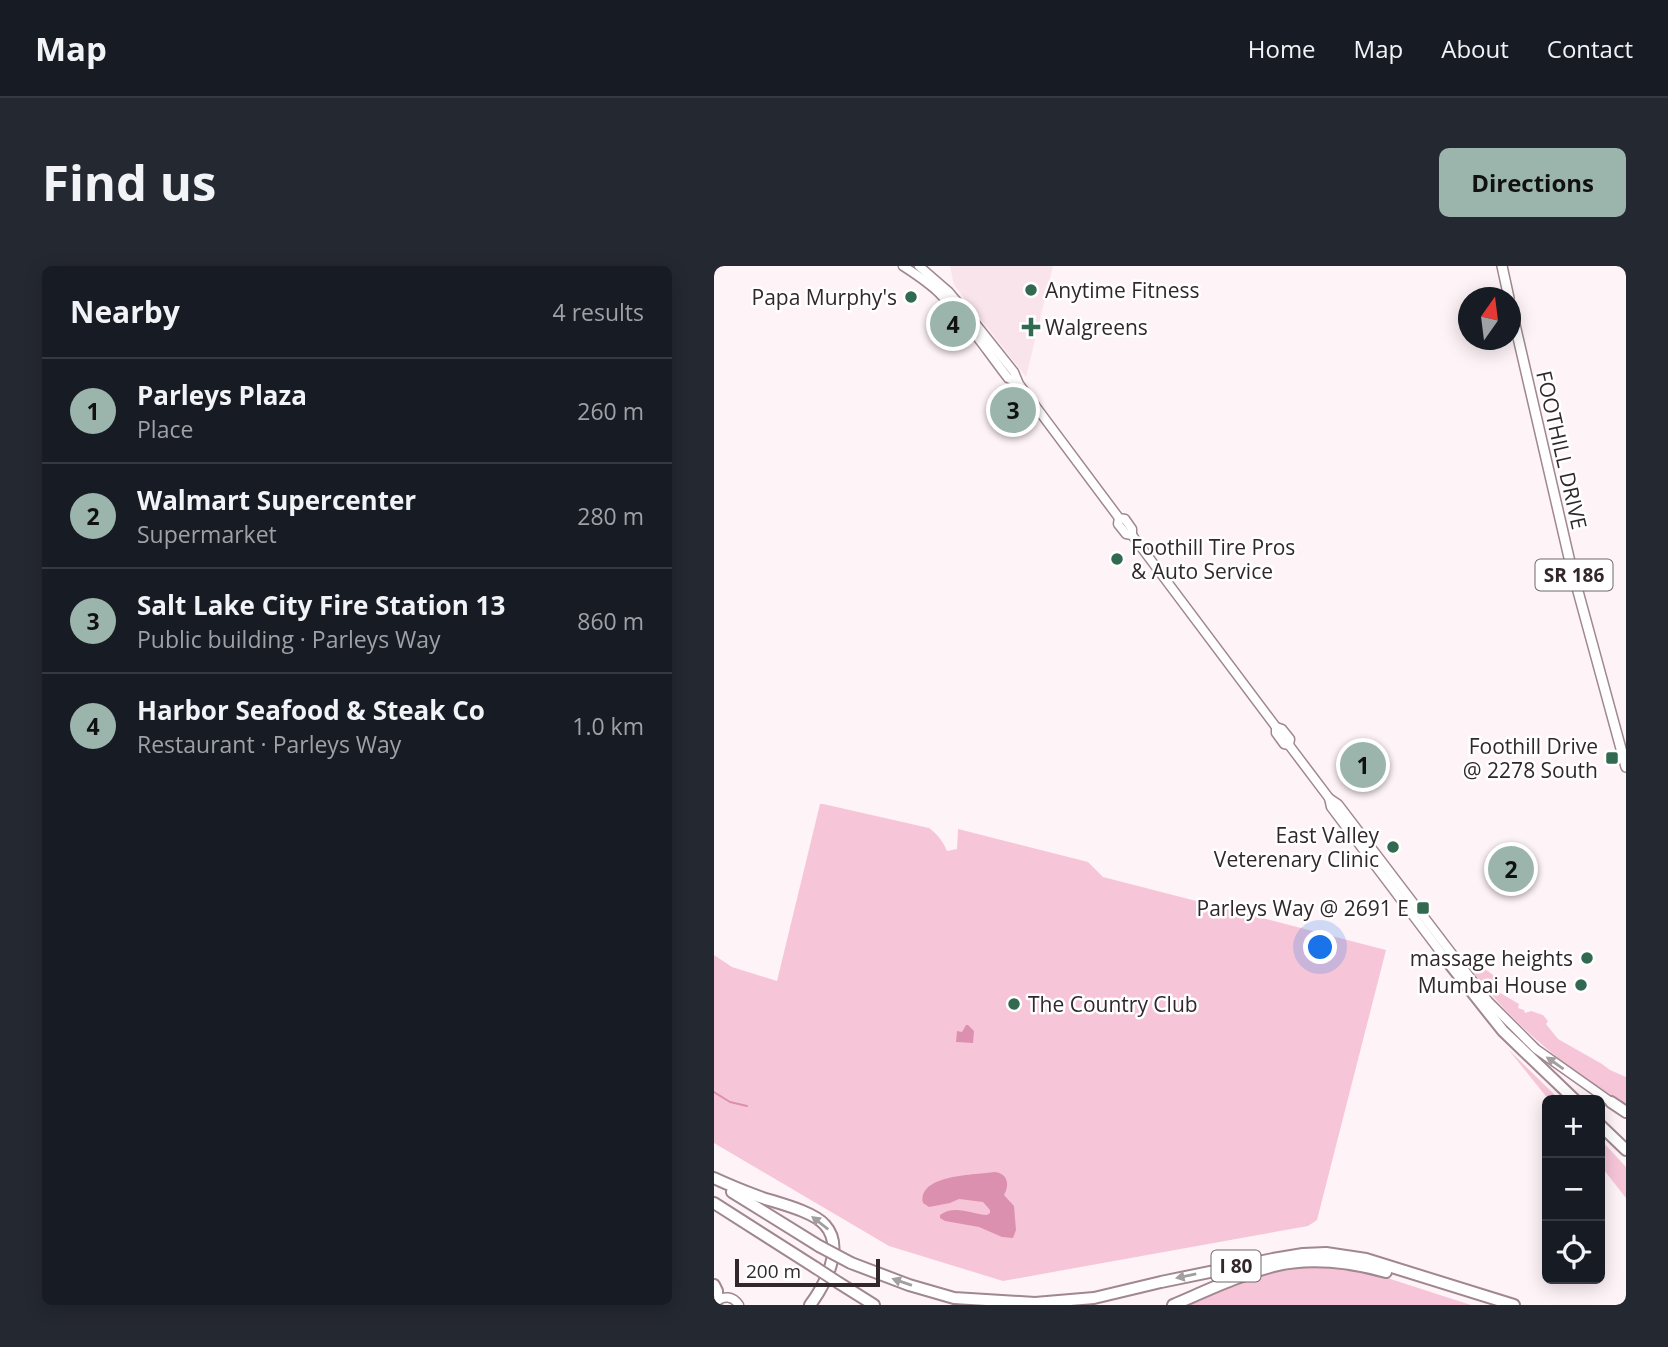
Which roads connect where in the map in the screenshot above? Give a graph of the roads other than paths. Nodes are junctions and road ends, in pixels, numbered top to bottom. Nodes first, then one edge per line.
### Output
1 (903, 266) edge
2 (919, 266) edge
3 (1502, 266) edge
4 (1507, 287) edge
5 (1521, 350) edge
6 (1017, 382) junction
7 (1626, 767) edge
8 (1448, 956) junction
9 (1569, 1095) edge
10 (1611, 1101) joint
11 (1626, 1110) edge
12 (1605, 1130) edge
13 (1626, 1150) edge
14 (714, 1179) edge
15 (714, 1203) edge
16 (714, 1285) edge
17 (954, 1298) junction
18 (715, 1301) edge
19 (739, 1305) edge
20 (810, 1305) edge
21 (874, 1305) edge
22 (984, 1305) edge
23 (1173, 1305) edge
24 (1490, 1305) edge
25 (1514, 1305) edge

1 - 6 main road
2 - 6 main road
3 - 4 main road
5 - 7 main road, FOOTHILL DRIVE / SR 186
6 - 8 main road
8 - 9 highway
10 -> 8 main road
10 - 11 highway
12 - 13 highway
17 -> 14 highway, I 80, bridge
20 -> 14 highway
15 - 21 highway, bridge
16 - 18 highway
17 - 22 highway
25 -> 17 highway, I 80
18 - 19 main road
23 - 24 highway, I 80

